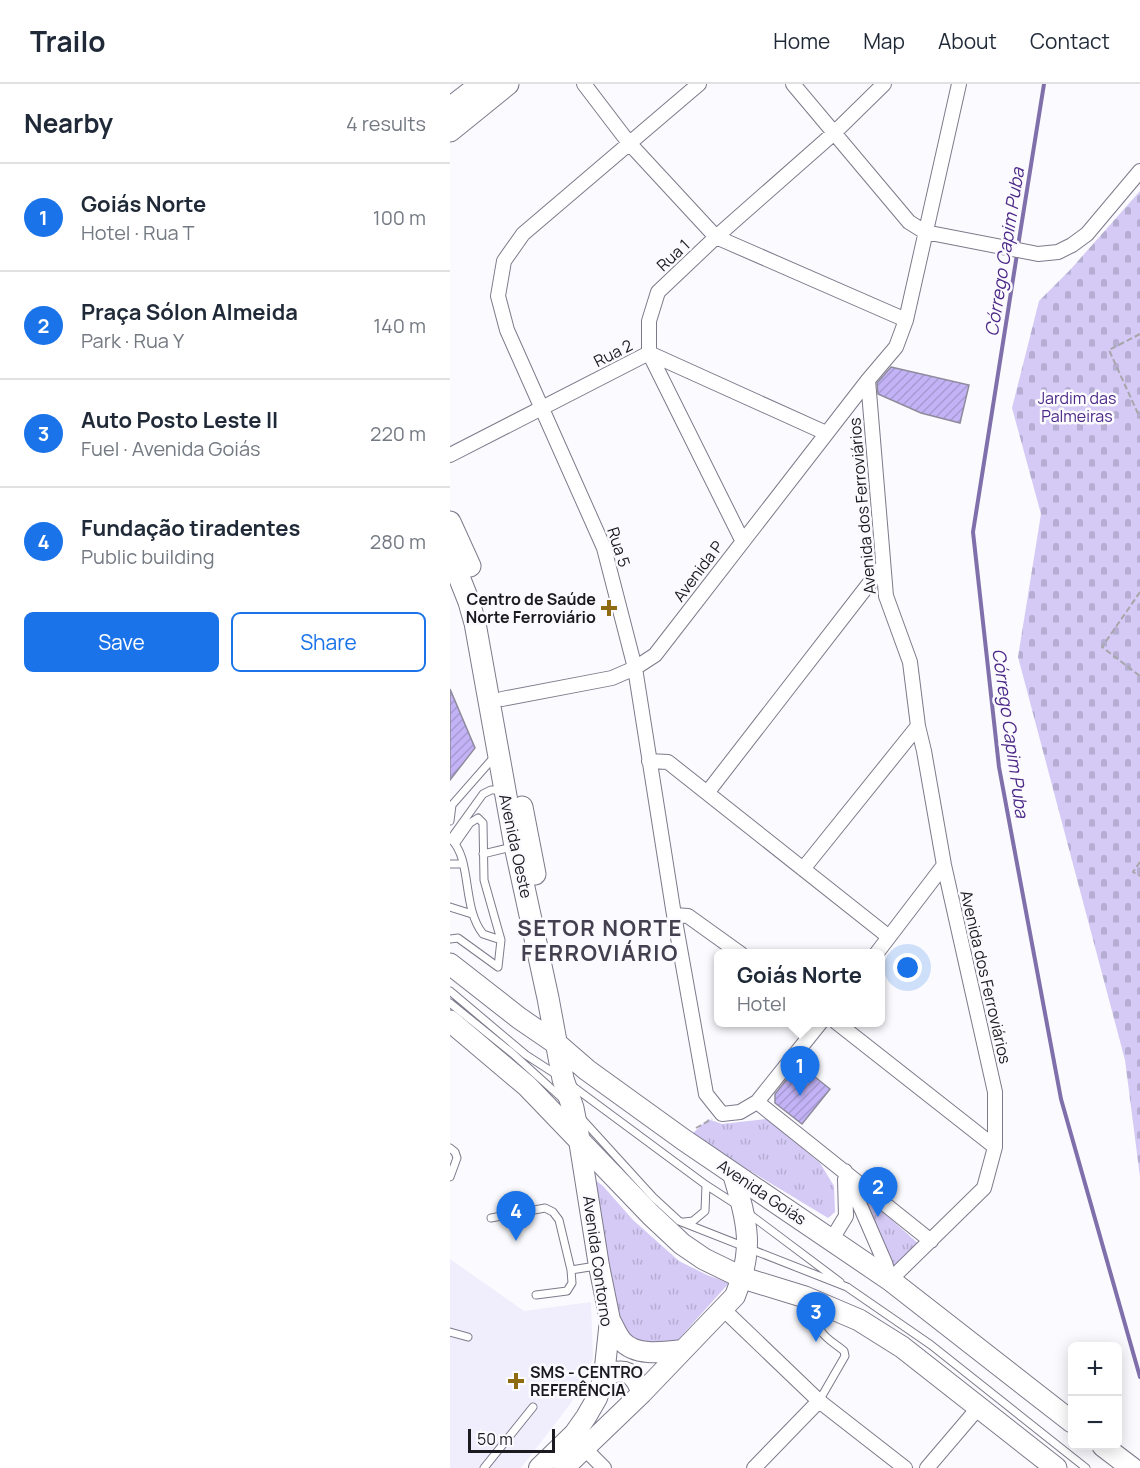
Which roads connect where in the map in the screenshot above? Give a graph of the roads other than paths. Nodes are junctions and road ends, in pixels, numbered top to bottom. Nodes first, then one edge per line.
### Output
1 (481, 84) edge
2 (508, 84) edge
3 (584, 84) edge
4 (699, 84) edge
5 (793, 84) edge
6 (884, 84) edge
7 (958, 84) edge
8 (450, 108) edge
9 (450, 131) edge
10 (834, 133) junction
11 (629, 143) junction
12 (1140, 171) edge
13 (925, 231) junction
14 (716, 237) junction
15 (906, 320) junction
16 (649, 353) junction
17 (868, 380) junction
18 (542, 407) junction
19 (826, 433) junction
20 (450, 455) edge
21 (450, 522) edge
22 (742, 540) junction
23 (450, 554) edge
24 (882, 567) junction
25 (635, 668) junction
26 (502, 699) junction
27 (918, 726) junction
28 (498, 751) junction
29 (650, 761) junction
30 (504, 790) junction
31 (707, 793) junction
32 (450, 821) edge
33 (452, 840) edge
34 (515, 846) junction
35 (483, 854) junction
36 (450, 864) edge
37 (463, 864) junction
38 (944, 866) junction
39 (803, 869) junction
40 (450, 907) edge
41 (472, 914) junction
42 (674, 915) junction
43 (889, 937) junction
44 (450, 939) edge
45 (501, 940) junction
46 (734, 949) edge
47 (880, 949) edge
48 (450, 964) edge
49 (450, 991) edge
50 (548, 998) junction
51 (450, 1002) edge
52 (519, 1018) junction
53 (450, 1021) edge
54 (818, 1027) edge
55 (841, 1027) edge
56 (564, 1050) junction
57 (563, 1079) junction
58 (757, 1102) junction
59 (573, 1108) junction
60 (579, 1140) junction
61 (995, 1147) junction
62 (450, 1148) edge
63 (845, 1171) junction
64 (734, 1174) junction
65 (450, 1177) edge
66 (706, 1185) junction
67 (743, 1209) junction
68 (491, 1218) dead end
69 (679, 1221) junction
70 (832, 1239) junction
71 (932, 1240) junction
72 (749, 1250) junction
73 (599, 1266) junction
74 (571, 1270) junction
75 (743, 1278) junction
76 (890, 1280) junction
77 (847, 1287) junction
78 (536, 1295) dead end
79 (817, 1302) junction
80 (723, 1309) junction
81 (610, 1320) junction
82 (450, 1332) edge
83 (468, 1337) dead end
84 (683, 1350) junction
85 (604, 1376) junction
86 (642, 1393) junction
87 (819, 1401) junction
88 (533, 1407) dead end
89 (979, 1407) junction
90 (1068, 1419) edge
91 (584, 1448) junction
92 (1108, 1450) edge
93 (484, 1468) edge
94 (539, 1468) edge
95 (564, 1468) edge
96 (604, 1468) edge
97 (754, 1468) edge
98 (905, 1468) edge
99 (927, 1468) edge
100 (1056, 1468) edge
101 (1086, 1468) edge
102 (1132, 1468) edge

1 - 8 main road
2 - 9 main road
3 - 11 street
4 - 11 street, Rua 5
5 - 10 street
6 - 10 street, Rua 1
7 - 13 street
10 - 13 street
10 - 14 street, Rua 1
11 - 14 street
11 - 18 street, Rua 5
12 - 13 street
13 - 15 street
14 - 15 street
14 - 16 street, Rua 1
15 - 17 street
16 - 18 street, Rua 2
16 - 19 street, Rua 2
16 - 22 street, Rua 1
17 - 19 street, Avenida P
17 - 24 street, Avenida dos Ferroviários
18 - 20 street, Rua 2
18 - 25 street, Rua 5
19 - 22 street, Avenida P
21 - 26 main road, Avenida Oeste
22 - 25 street, Avenida P
23 - 28 main road, Avenida Oeste
24 - 27 street, Avenida dos Ferroviários
24 - 31 street
25 - 26 street, Avenida P
25 - 29 street, Rua 5
26 - 56 main road, Avenida Oeste
27 - 38 street, Avenida dos Ferroviários
27 - 39 street
28 - 30 main road, Avenida Oeste
28 - 32 lane
29 - 31 street
29 - 42 street, Rua 5
30 - 33 lane
30 - 34 main road, Avenida Oeste
31 - 39 street
33 - 35 lane
33 - 37 lane
34 - 35 lane
34 - 50 main road, Avenida Oeste
35 - 45 lane
36 - 37 lane
37 - 41 lane
38 - 43 street
38 - 61 street, Avenida dos Ferroviários
39 - 43 street
40 - 41 lane
41 - 45 lane
42 - 46 street
42 - 58 street, Rua 5
43 - 47 street
44 - 45 lane
48 - 52 main road, Avenida Goiás
49 - 57 lane
50 - 52 main road
50 - 56 main road, Avenida Oeste
51 - 59 lane
52 - 56 main road, Avenida Goiás
53 - 60 main road
54 - 58 street
55 - 61 street
56 - 57 main road, Avenida Oeste
56 - 64 main road, Avenida Goiás
57 - 59 main road, Avenida Oeste
57 - 66 lane
58 - 63 street
59 - 60 main road, Avenida Oeste
59 - 69 lane
60 - 73 main road, Avenida Contorno
60 - 75 main road
61 - 71 street, Avenida dos Ferroviários
62 - 65 lane
63 - 70 street
63 - 71 street
63 - 76 street
64 - 67 main road
64 - 70 main road, Avenida Goiás
66 - 67 lane
66 - 69 lane
67 - 72 main road
67 - 77 lane
68 - 74 lane
69 - 72 lane
70 - 76 main road, Avenida Goiás
71 - 76 street, Avenida dos Ferroviários
72 - 75 main road
72 - 77 lane
73 - 74 lane
73 - 81 main road, Avenida Contorno
74 - 78 lane
75 - 79 main road
75 - 80 main road
76 - 90 main road, Avenida Goiás
77 - 101 lane
79 - 87 lane
79 - 89 main road
80 - 84 main road
80 - 87 street
81 - 84 main road
81 - 85 main road, Avenida Contorno
82 - 83 lane
84 - 86 main road
85 - 86 main road
85 - 94 main road, Avenida Contorno
86 - 91 main road
87 - 97 street
87 - 98 street
88 - 93 lane
89 - 99 street
89 - 100 main road
91 - 95 main road
91 - 96 street
92 - 102 main road

